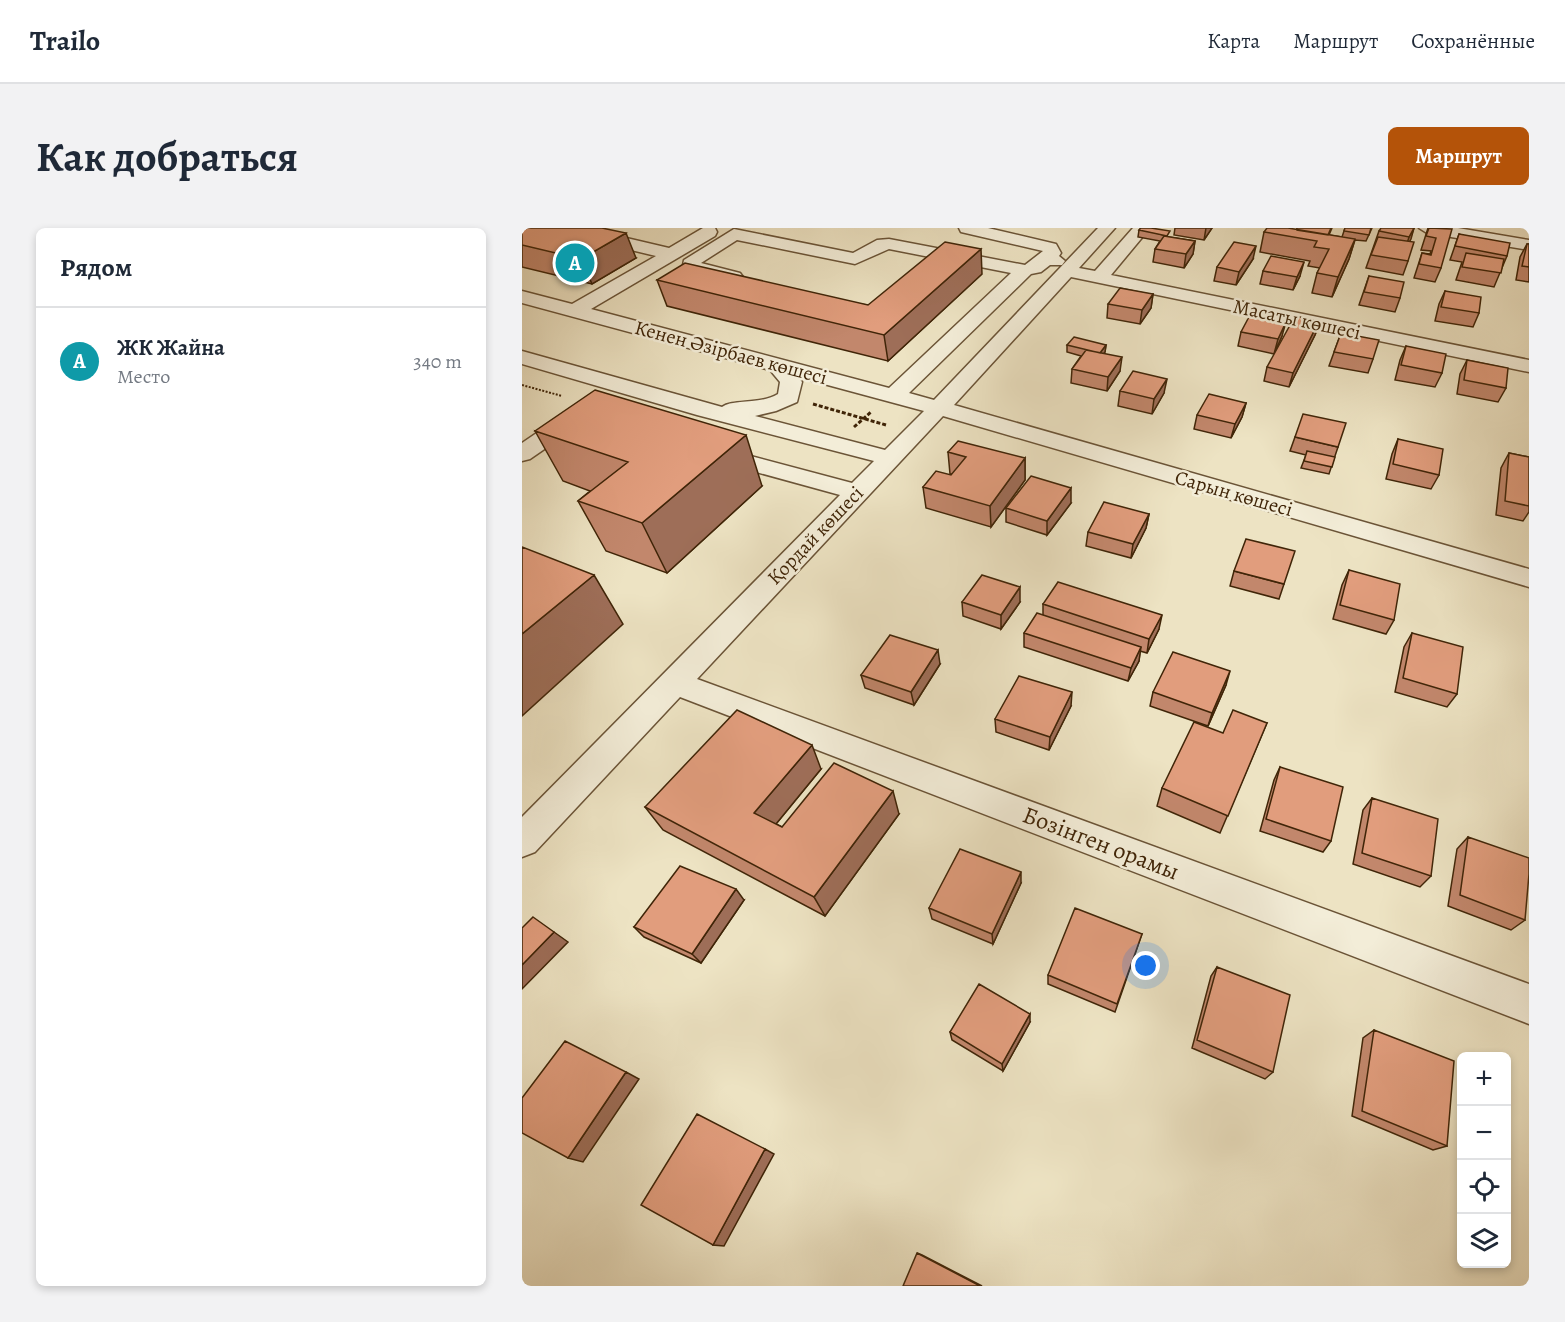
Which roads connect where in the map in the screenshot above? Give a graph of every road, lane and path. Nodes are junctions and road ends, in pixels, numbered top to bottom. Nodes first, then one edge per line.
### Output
1 (561, 228) edge
2 (715, 228) edge
3 (967, 228) edge
4 (1107, 228) edge
5 (1142, 228) edge
6 (1427, 228) edge
7 (739, 231) edge
8 (1064, 235) dead end
9 (1529, 245) edge
10 (672, 254) junction
11 (1048, 254) junction
12 (928, 258) junction
13 (692, 265) junction
14 (1069, 268) junction
15 (1025, 270) junction
16 (673, 276) edge
17 (1099, 278) junction
18 (754, 281) edge
19 (522, 297) edge
20 (576, 310) junction
21 (522, 357) edge
22 (777, 364) junction
23 (1529, 366) edge
24 (622, 386) junction
25 (893, 396) junction
26 (789, 397) junction
27 (939, 408) junction
28 (705, 410) junction
29 (914, 433) junction
30 (692, 448) edge
31 (522, 454) edge
32 (889, 458) junction
33 (856, 492) junction
34 (1529, 578) edge
35 (674, 682) junction
36 (522, 841) edge
37 (1529, 1004) edge

1 - 10 street
2 - 10 street
3 - 11 street, Масаты көшесі
3 - 12 street
4 - 14 street, Қордай көшесі
5 - 17 street
6 - 9 street
7 - 12 street
7 - 13 street
8 - 11 street
10 - 20 street
11 - 14 street, Масаты көшесі
11 - 15 street
12 - 15 street
13 - 16 street
13 - 18 street
14 - 17 street, Масаты көшесі
14 - 27 street, Қордай көшесі
15 - 25 street
17 - 23 street, Масаты көшесі
19 - 20 street, Кенен Әзірбаев көшесі
20 - 22 street, Кенен Әзірбаев көшесі
21 - 24 street
22 - 25 street, Кенен Әзірбаев көшесі
22 - 26 street
24 - 28 street
24 - 31 street
25 - 27 street, Кенен Әзірбаев көшесі
26 - 28 street
26 - 29 path
27 - 29 street, Қордай көшесі
27 - 34 street, Сарын көшесі
28 - 32 street
29 - 32 street, Қордай көшесі
30 - 33 street
32 - 33 street, Қордай көшесі
33 - 35 street, Қордай көшесі
35 - 36 street, Қордай көшесі
35 - 37 street, Бозінген орамы

